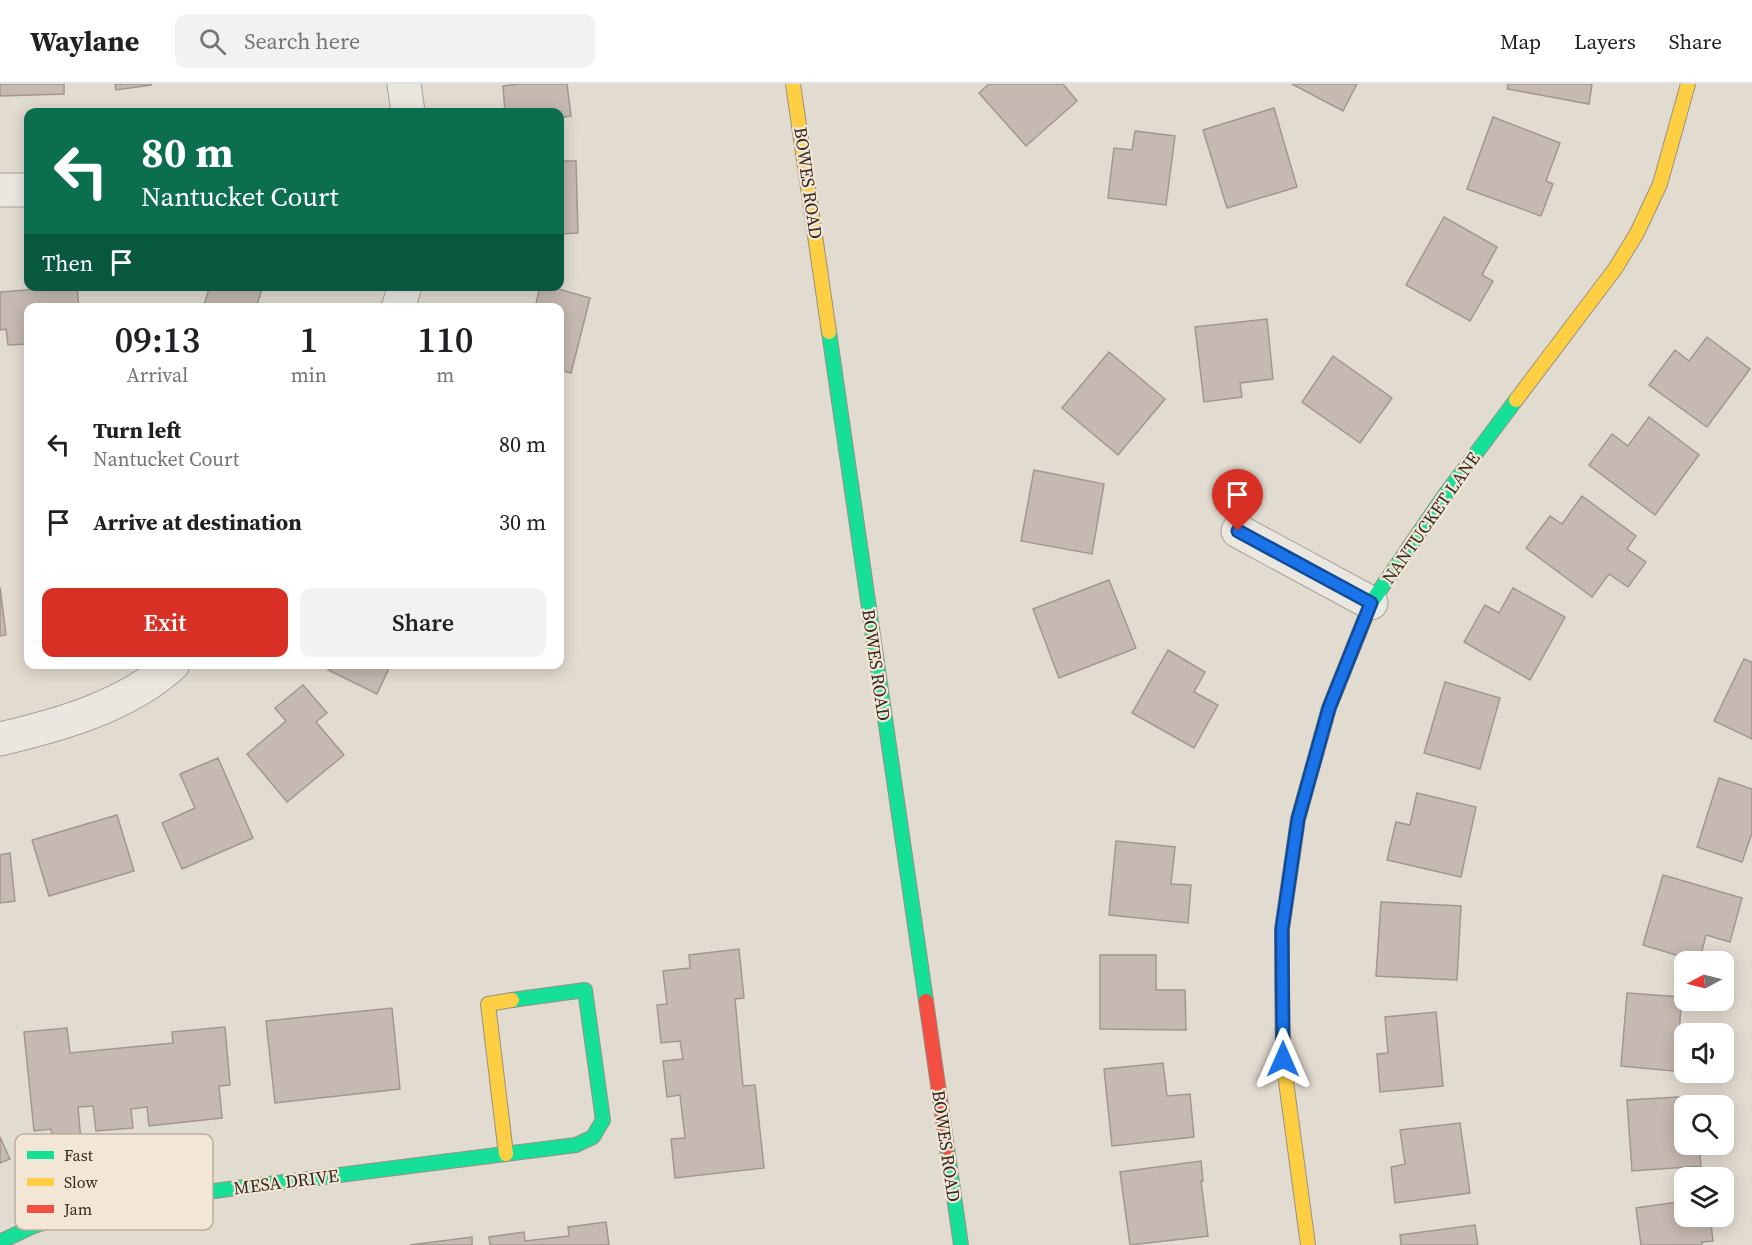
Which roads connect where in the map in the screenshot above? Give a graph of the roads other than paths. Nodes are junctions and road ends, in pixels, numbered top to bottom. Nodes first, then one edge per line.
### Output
1 (404, 84) edge
2 (793, 84) edge
3 (1688, 84) edge
4 (407, 108) edge
5 (0, 190) edge
6 (24, 190) edge
7 (1238, 531) dead end
8 (1371, 603) junction
9 (168, 669) edge
10 (0, 739) edge
11 (506, 1154) junction
12 (213, 1191) edge
13 (25, 1230) edge
14 (0, 1242) edge
15 (960, 1245) edge
16 (1308, 1245) edge

1 - 4 street
2 - 15 street, BOWES ROAD
3 - 8 street, NANTUCKET LANE
5 - 6 street
7 - 8 street
8 - 16 street, NANTUCKET LANE
9 - 10 street
11 - 11 street, MESA DRIVE
11 - 12 street, MESA DRIVE
13 - 14 street, MESA DRIVE

